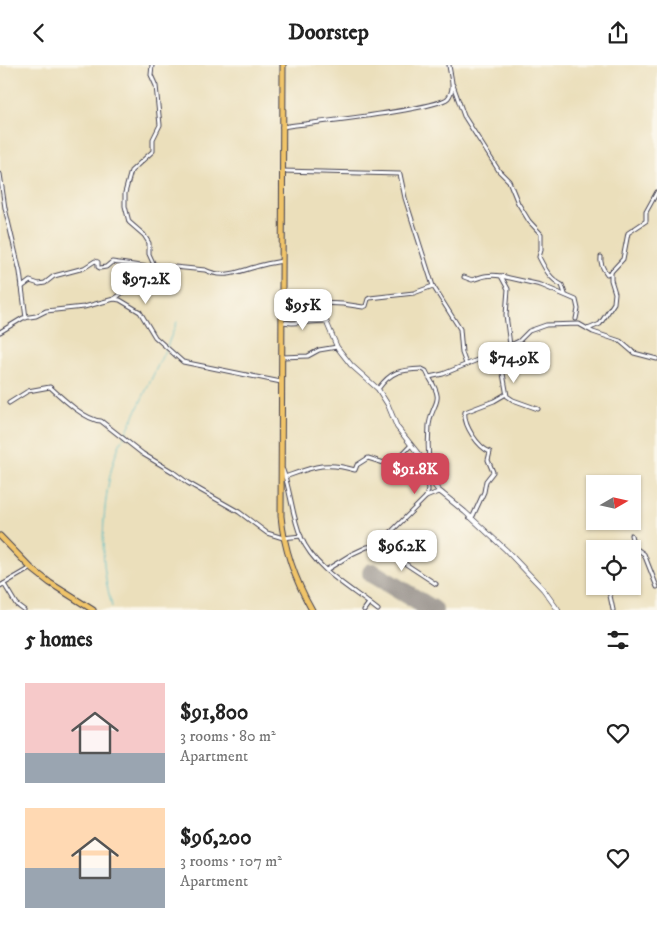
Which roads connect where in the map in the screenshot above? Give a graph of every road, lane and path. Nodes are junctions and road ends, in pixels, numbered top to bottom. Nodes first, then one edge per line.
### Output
1 (152, 65) edge
2 (283, 65) edge
3 (449, 65) edge
4 (453, 85) junction
5 (282, 127) junction
6 (282, 171) junction
7 (0, 175) edge
8 (657, 193) edge
9 (602, 257) dead end
10 (282, 261) junction
11 (154, 265) junction
12 (148, 267) junction
13 (612, 272) junction
14 (502, 276) junction
15 (464, 277) dead end
16 (433, 286) junction
17 (22, 287) junction
18 (565, 294) junction
19 (114, 299) junction
20 (320, 303) dead end
21 (281, 306) junction
22 (26, 317) junction
23 (576, 319) dead end
24 (326, 321) junction
25 (282, 322) junction
26 (587, 329) junction
27 (0, 332) edge
28 (510, 345) junction
29 (337, 347) junction
30 (500, 351) junction
31 (281, 357) junction
32 (657, 359) edge
33 (466, 364) junction
34 (429, 377) junction
35 (281, 382) junction
36 (378, 389) junction
37 (506, 394) junction
38 (9, 403) dead end
39 (538, 409) dead end
40 (411, 445) junction
41 (280, 463) junction
42 (426, 471) junction
43 (285, 477) junction
44 (442, 494) junction
45 (426, 497) junction
46 (469, 517) junction
47 (631, 535) dead end
48 (0, 536) edge
49 (301, 536) junction
50 (283, 538) junction
51 (375, 547) junction
52 (31, 568) junction
53 (326, 570) junction
54 (4, 584) junction
55 (436, 584) dead end
56 (0, 586) edge
57 (657, 587) edge
58 (610, 595) edge
59 (369, 603) junction
60 (24, 610) edge
61 (93, 610) edge
62 (312, 610) edge
63 (364, 610) edge
64 (378, 610) edge
65 (558, 610) edge
66 (612, 610) edge

1 - 11 street
2 - 5 main road
3 - 4 street
4 - 5 street
4 - 18 street
5 - 6 main road
6 - 10 main road
6 - 16 street
7 - 17 street
8 - 13 street
9 - 13 street
10 - 11 street
10 - 21 main road
11 - 12 street
12 - 17 street
12 - 19 street
13 - 26 street
14 - 15 street
14 - 18 street
14 - 28 street
16 - 20 street
16 - 33 street
17 - 22 street
18 - 23 street
19 - 22 street
19 - 35 street
21 - 24 street
21 - 25 main road
22 - 27 street
24 - 25 street
24 - 29 street
25 - 31 main road
26 - 28 street
26 - 32 street
28 - 30 street
29 - 31 street
29 - 36 street
30 - 33 street
30 - 37 street
31 - 35 main road
33 - 34 street
34 - 36 street
34 - 42 street
35 - 41 main road
36 - 40 street
37 - 39 street
37 - 46 street
38 - 50 street
40 - 42 street
40 - 43 street
41 - 43 street
41 - 50 main road
42 - 44 street
42 - 45 street
43 - 49 street
44 - 45 street
44 - 46 street
45 - 51 street
46 - 65 street
47 - 57 street
48 - 52 main road
49 - 50 street
49 - 53 street
50 - 62 main road
51 - 53 street
51 - 55 street
52 - 54 street
52 - 61 main road
53 - 59 street
54 - 56 street
54 - 60 street
58 - 66 street
59 - 63 street
59 - 64 street

